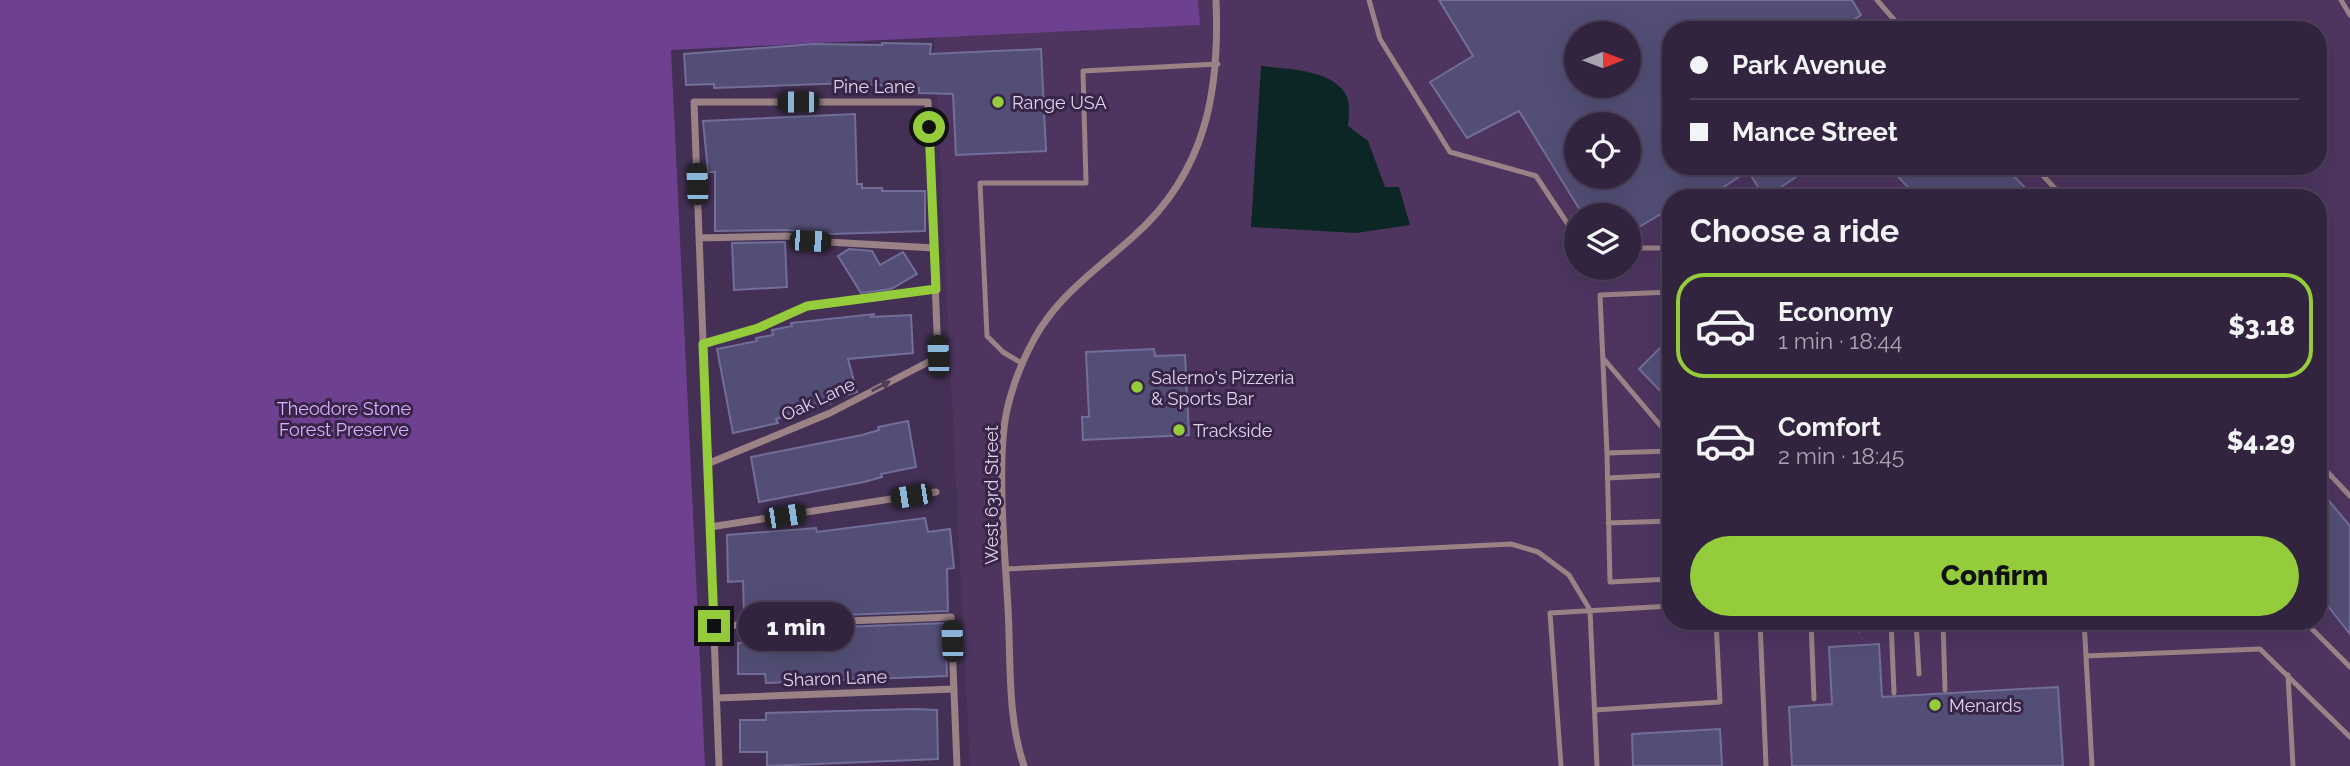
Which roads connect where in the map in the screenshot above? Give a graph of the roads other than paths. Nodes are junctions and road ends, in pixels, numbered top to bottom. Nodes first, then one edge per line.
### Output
1 (1216, 0) edge
2 (1369, 0) edge
3 (1877, 0) edge
4 (2341, 0) edge
5 (2350, 15) edge
6 (1895, 21) edge
7 (1218, 64) junction
8 (2042, 175) edge
9 (2056, 189) edge
10 (1564, 218) edge
11 (699, 238) junction
12 (934, 248) junction
13 (1641, 248) edge
14 (1662, 248) edge
15 (936, 289) junction
16 (1662, 292) edge
17 (703, 344) junction
18 (1603, 358) junction
19 (1023, 364) junction
20 (1662, 427) edge
21 (1662, 452) edge
22 (1606, 453) junction
23 (708, 464) junction
24 (2327, 471) edge
25 (1662, 475) edge
26 (1607, 478) junction
27 (2350, 481) edge
28 (2343, 488) junction
29 (936, 492) dead end
30 (2350, 496) edge
31 (1662, 521) edge
32 (1608, 523) junction
33 (710, 527) junction
34 (1006, 569) junction
35 (1662, 579) edge
36 (1662, 606) edge
37 (1590, 610) junction
38 (714, 626) junction
39 (1716, 630) edge
40 (1760, 630) edge
41 (1811, 630) edge
42 (1891, 630) edge
43 (1917, 630) edge
44 (1942, 630) edge
45 (2085, 630) edge
46 (2313, 630) edge
47 (2086, 656) junction
48 (2350, 667) edge
49 (1919, 674) dead end
50 (2288, 674) junction
51 (954, 689) junction
52 (1945, 690) dead end
53 (1894, 693) dead end
54 (717, 698) junction
55 (1814, 699) dead end
56 (1595, 710) junction
57 (2350, 737) edge
58 (719, 766) edge
59 (957, 766) edge
60 (1024, 766) edge
61 (1561, 766) edge
62 (1597, 766) edge
63 (1766, 766) edge
64 (2092, 766) edge
65 (2293, 766) edge

1 - 7 street, West 63rd Street
2 - 10 lane
3 - 6 lane
4 - 5 lane
7 - 19 street, West 63rd Street
7 - 19 lane
8 - 9 lane
11 - 12 street
11 - 12 street, Pine Lane
11 - 17 street
12 - 15 street
13 - 14 lane
15 - 17 street
23 -> 15 street, Oak Lane
16 - 18 lane
17 - 23 street
18 - 20 lane
18 - 22 lane
19 - 34 street, West 63rd Street
21 - 22 lane
22 - 26 lane
23 - 33 street
24 - 28 lane
25 - 26 lane
26 - 32 lane
27 - 28 lane
28 - 30 lane
29 - 33 street
31 - 32 lane
32 - 35 lane
33 - 38 street
34 - 37 lane
34 - 60 street, West 63rd Street
36 - 37 lane
37 - 56 lane
37 - 61 lane
38 - 51 street
38 - 54 street
39 - 56 lane
40 - 63 lane
41 - 55 lane
42 - 53 lane
43 - 49 lane
44 - 52 lane
45 - 47 lane
46 - 48 lane
47 - 50 lane
47 - 64 lane
50 - 57 lane
50 - 65 lane
51 - 54 street, Sharon Lane
51 - 59 street
54 - 58 street
56 - 62 lane

